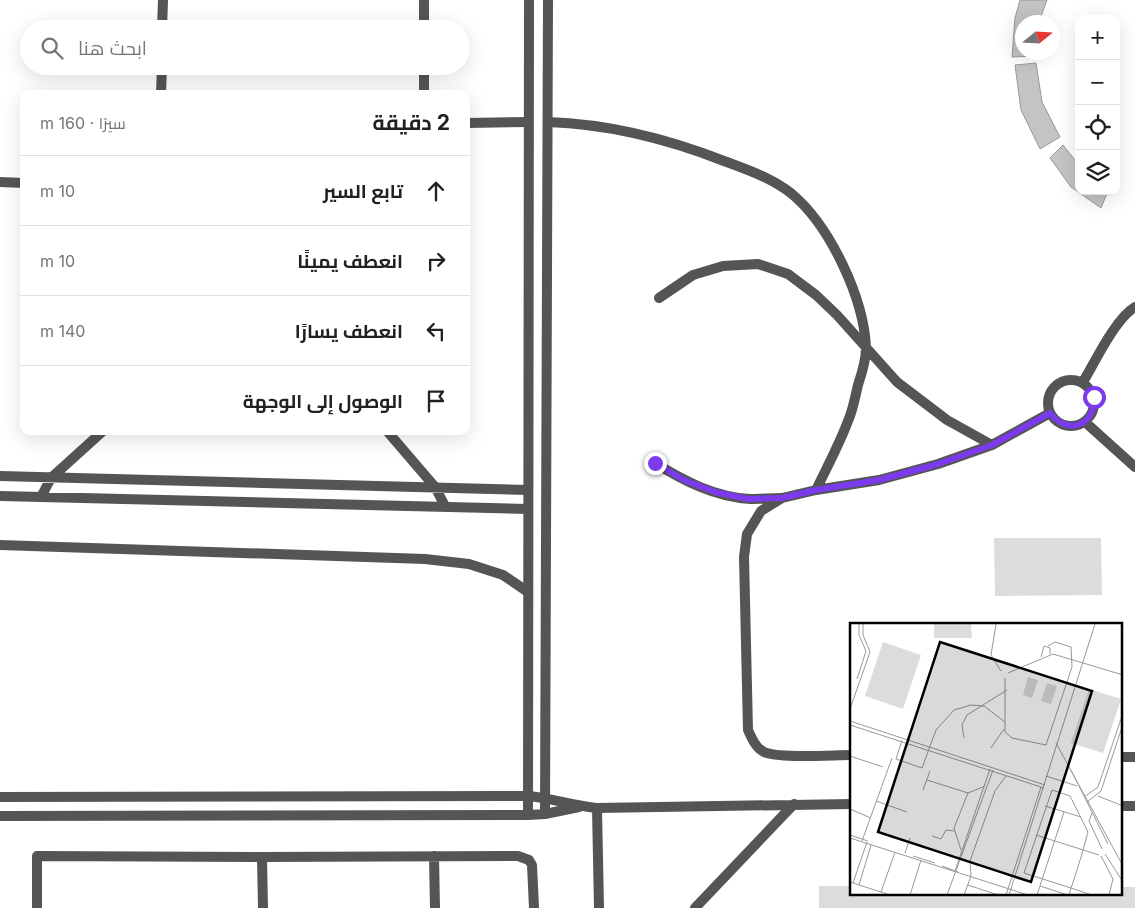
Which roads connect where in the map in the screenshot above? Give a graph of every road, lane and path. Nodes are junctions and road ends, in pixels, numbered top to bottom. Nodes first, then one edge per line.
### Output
1 (163, 0) edge
2 (424, 0) edge
3 (529, 0) edge
4 (548, 0) edge
5 (162, 20) edge
6 (424, 20) edge
7 (162, 75) edge
8 (424, 75) edge
9 (161, 90) edge
10 (424, 90) edge
11 (470, 122) edge
12 (528, 122) junction
13 (548, 122) junction
14 (0, 182) edge
15 (20, 183) edge
16 (659, 298) dead end
17 (1135, 307) edge
18 (866, 349) junction
19 (1083, 382) junction
20 (1050, 413) junction
21 (1085, 422) junction
22 (99, 435) edge
23 (390, 435) edge
24 (992, 445) junction
25 (655, 463) dead end
26 (1135, 467) edge
27 (0, 476) edge
28 (51, 478) junction
29 (435, 488) junction
30 (528, 490) junction
31 (816, 490) junction
32 (546, 491) junction
33 (0, 496) edge
34 (41, 497) junction
35 (782, 498) junction
36 (445, 506) junction
37 (528, 509) junction
38 (546, 509) junction
39 (0, 546) edge
40 (528, 592) junction
41 (546, 605) junction
42 (850, 755) edge
43 (1122, 757) edge
44 (1135, 757) edge
45 (528, 796) junction
46 (545, 797) junction
47 (0, 798) edge
48 (794, 804) junction
49 (850, 804) edge
50 (1122, 806) edge
51 (1135, 806) edge
52 (580, 807) junction
53 (598, 808) junction
54 (545, 814) junction
55 (528, 815) junction
56 (0, 816) edge
57 (434, 856) junction
58 (262, 857) junction
59 (37, 908) edge
60 (262, 908) edge
61 (435, 908) edge
62 (534, 908) edge
63 (599, 908) edge
64 (695, 908) edge

1 - 5 street
2 - 6 street
3 - 12 street
4 - 13 street
7 - 9 street
8 - 10 street
11 - 12 street
12 - 13 street
12 - 30 street
13 - 18 street
13 - 32 street
14 - 15 street
16 - 18 street
17 - 19 street
18 - 24 street
18 - 31 street
19 - 20 street
19 - 21 street
20 - 21 street
20 - 24 street
21 - 26 street
22 - 28 street
23 - 29 street
24 - 31 street
25 - 35 street
27 - 28 street
28 - 29 street
28 - 34 street
29 - 30 street
29 - 36 street
30 - 32 street
30 - 37 street
31 - 35 street
32 - 38 street
33 - 34 street
34 - 36 street
35 - 42 street
36 - 37 street
37 - 38 street
37 - 40 street
38 - 41 street
39 - 40 street
40 - 41 street
40 - 45 street
41 - 46 street
43 - 44 street
45 - 46 street
45 - 47 street
45 - 55 street
46 - 52 street
46 - 54 street
48 - 49 street
48 - 53 street
48 - 64 street
50 - 51 street
52 - 53 street
52 - 54 street
53 - 63 street
54 - 55 street
55 - 56 street
57 - 58 street
57 - 61 street
57 - 62 street
58 - 59 street
58 - 60 street

